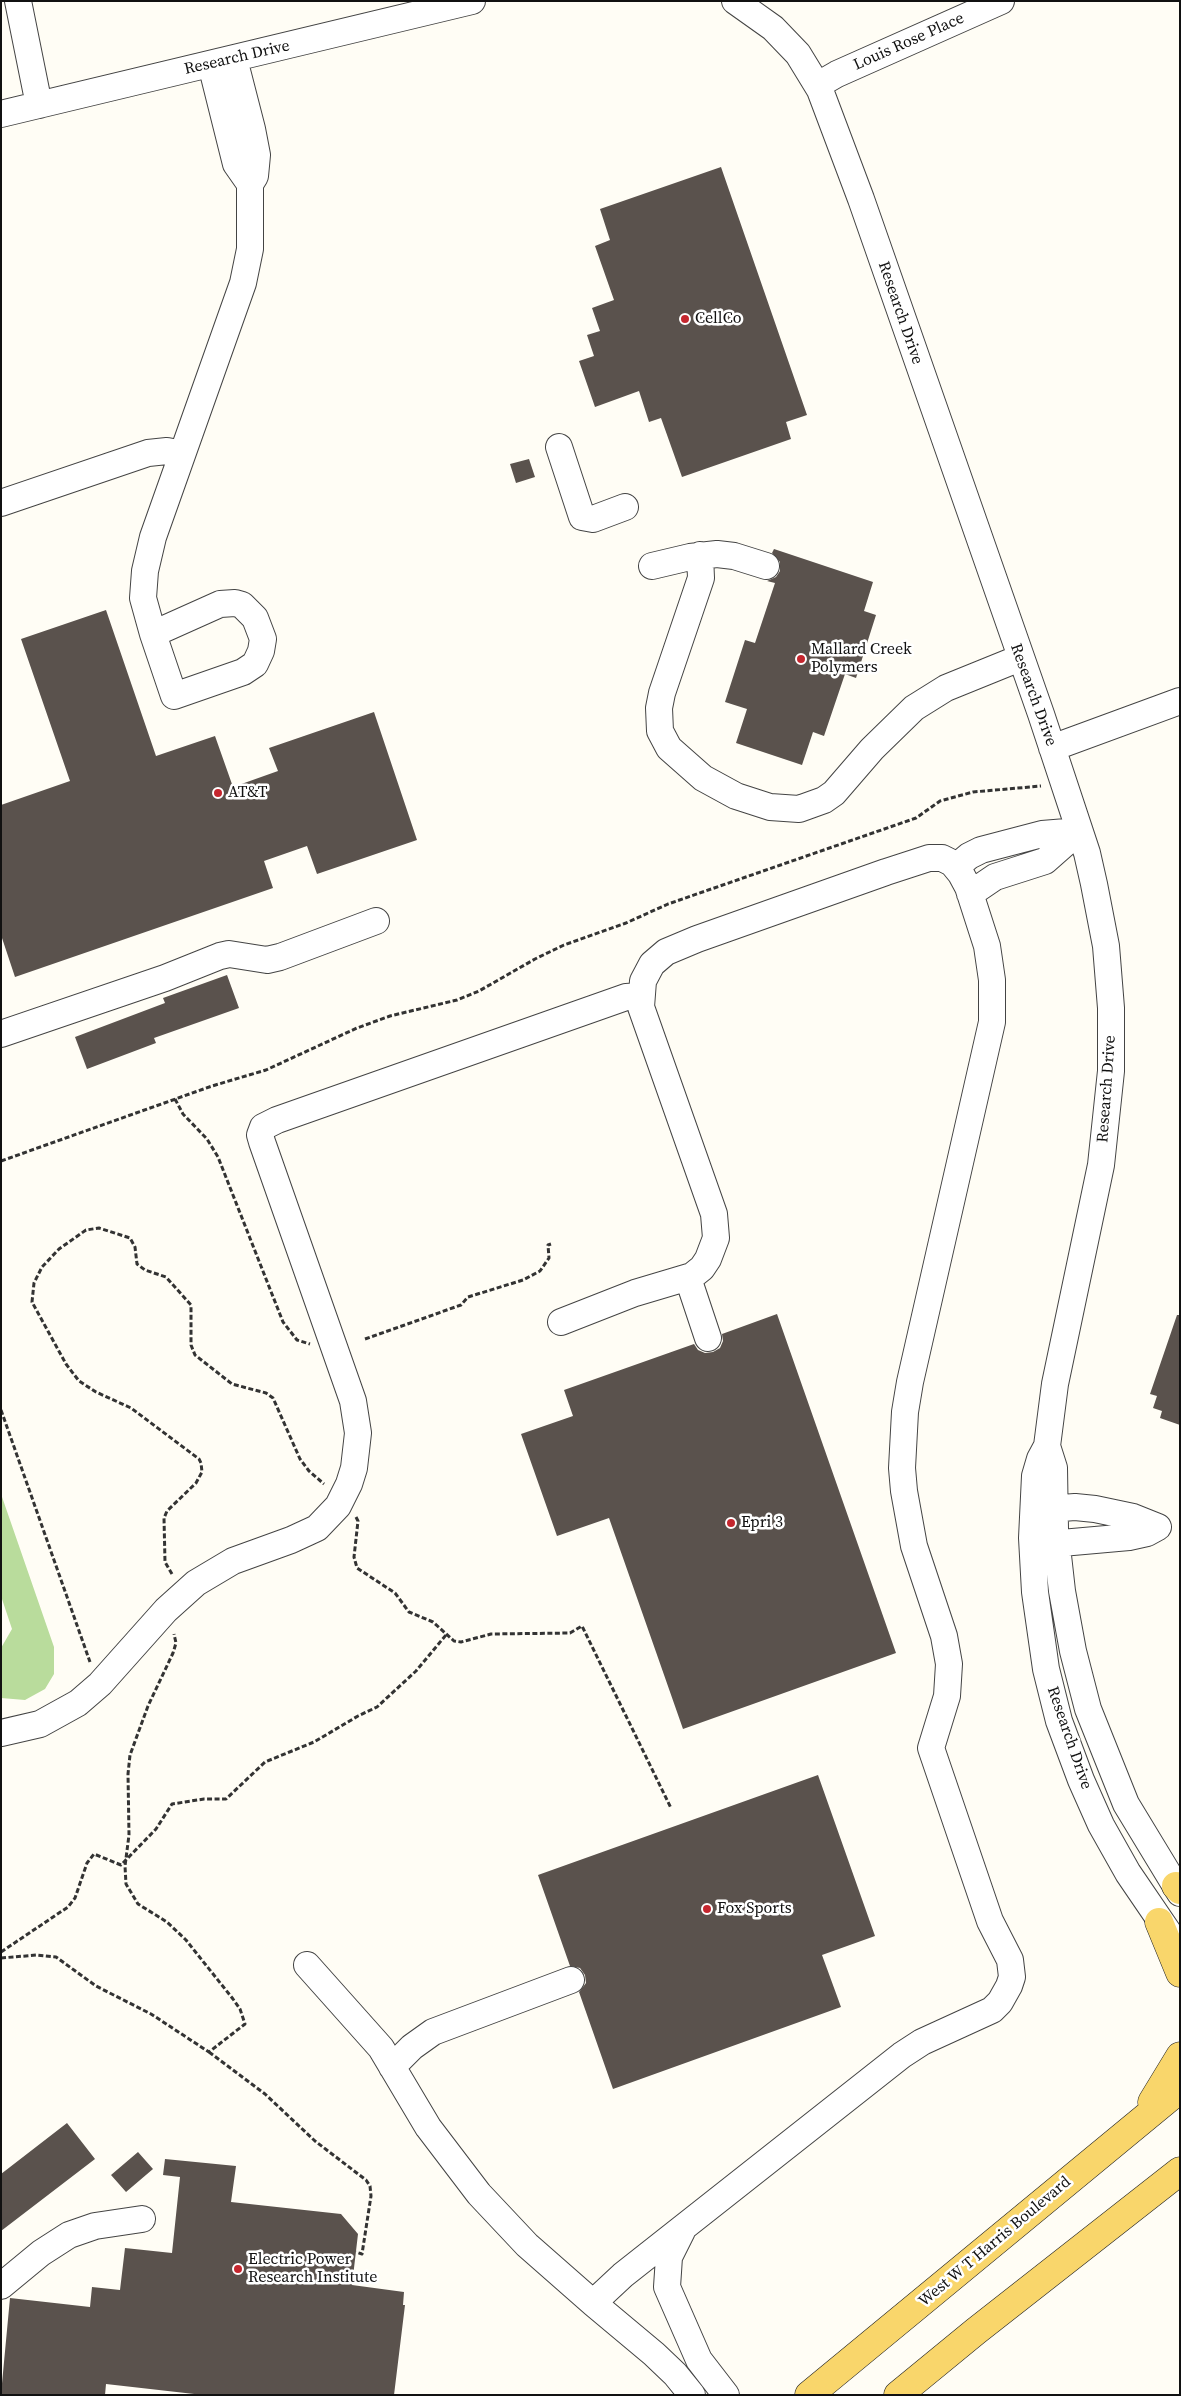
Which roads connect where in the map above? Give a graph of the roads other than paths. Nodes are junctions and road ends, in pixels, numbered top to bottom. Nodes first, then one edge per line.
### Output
1 (18, 1) edge
2 (472, 1) edge
3 (735, 1) edge
4 (1001, 1) edge
5 (222, 61) junction
6 (818, 85) junction
7 (39, 105) junction
8 (1, 114) edge
9 (559, 447) dead end
10 (182, 454) junction
11 (1, 503) edge
12 (625, 507) dead end
13 (700, 555) junction
14 (652, 566) dead end
15 (766, 566) dead end
16 (153, 634) dead end
17 (1020, 658) junction
18 (1180, 701) edge
19 (1052, 748) junction
20 (1079, 831) junction
21 (956, 866) junction
22 (970, 894) junction
23 (376, 921) dead end
24 (641, 996) junction
25 (1, 1034) edge
26 (688, 1278) junction
27 (561, 1322) dead end
28 (708, 1338) dead end
29 (1044, 1509) junction
30 (1169, 1528) edge
31 (1044, 1545) junction
32 (1, 1733) edge
33 (1178, 1890) edge
34 (1159, 1922) junction
35 (1180, 1949) edge
36 (307, 1965) dead end
37 (1180, 1972) edge
38 (571, 1980) dead end
39 (1180, 2056) edge
40 (392, 2067) junction
41 (1180, 2089) edge
42 (1139, 2123) junction
43 (1180, 2171) edge
44 (142, 2219) dead end
45 (685, 2227) junction
46 (3, 2285) edge
47 (593, 2303) junction
48 (708, 2373) junction
49 (691, 2394) edge
50 (726, 2395) edge
51 (809, 2395) edge
52 (898, 2395) edge

1 - 7 street
2 - 5 street, Research Drive
3 - 6 street, Research Drive
4 - 6 street, Louis Rose Place
5 - 7 street, Research Drive
5 - 10 street
6 - 17 street, Research Drive
7 - 8 street, Research Drive
9 - 12 street
10 - 11 street
10 - 16 street
13 - 14 street
13 - 15 street
13 - 17 street
17 - 19 street, Research Drive
18 - 19 street
19 - 20 street, Research Drive
20 - 21 street
20 - 22 street
20 - 29 street, Research Drive
21 - 22 street
21 - 24 street
22 - 45 street
23 - 25 street
24 - 26 street
24 - 32 street
26 - 27 street
26 - 28 street
29 - 30 street
29 - 31 street, Research Drive
30 - 31 street
31 - 33 street, Research Drive
31 - 34 street, Research Drive
34 - 35 street, Research Drive
34 - 37 main road
36 - 40 street
38 - 40 street
39 - 42 main road
40 - 47 street
41 - 42 main road, West W T Harris Boulevard
42 - 51 main road, West W T Harris Boulevard
43 - 52 main road
44 - 46 street
45 - 47 street
45 - 48 street
47 - 49 street
48 - 49 street
48 - 50 street

